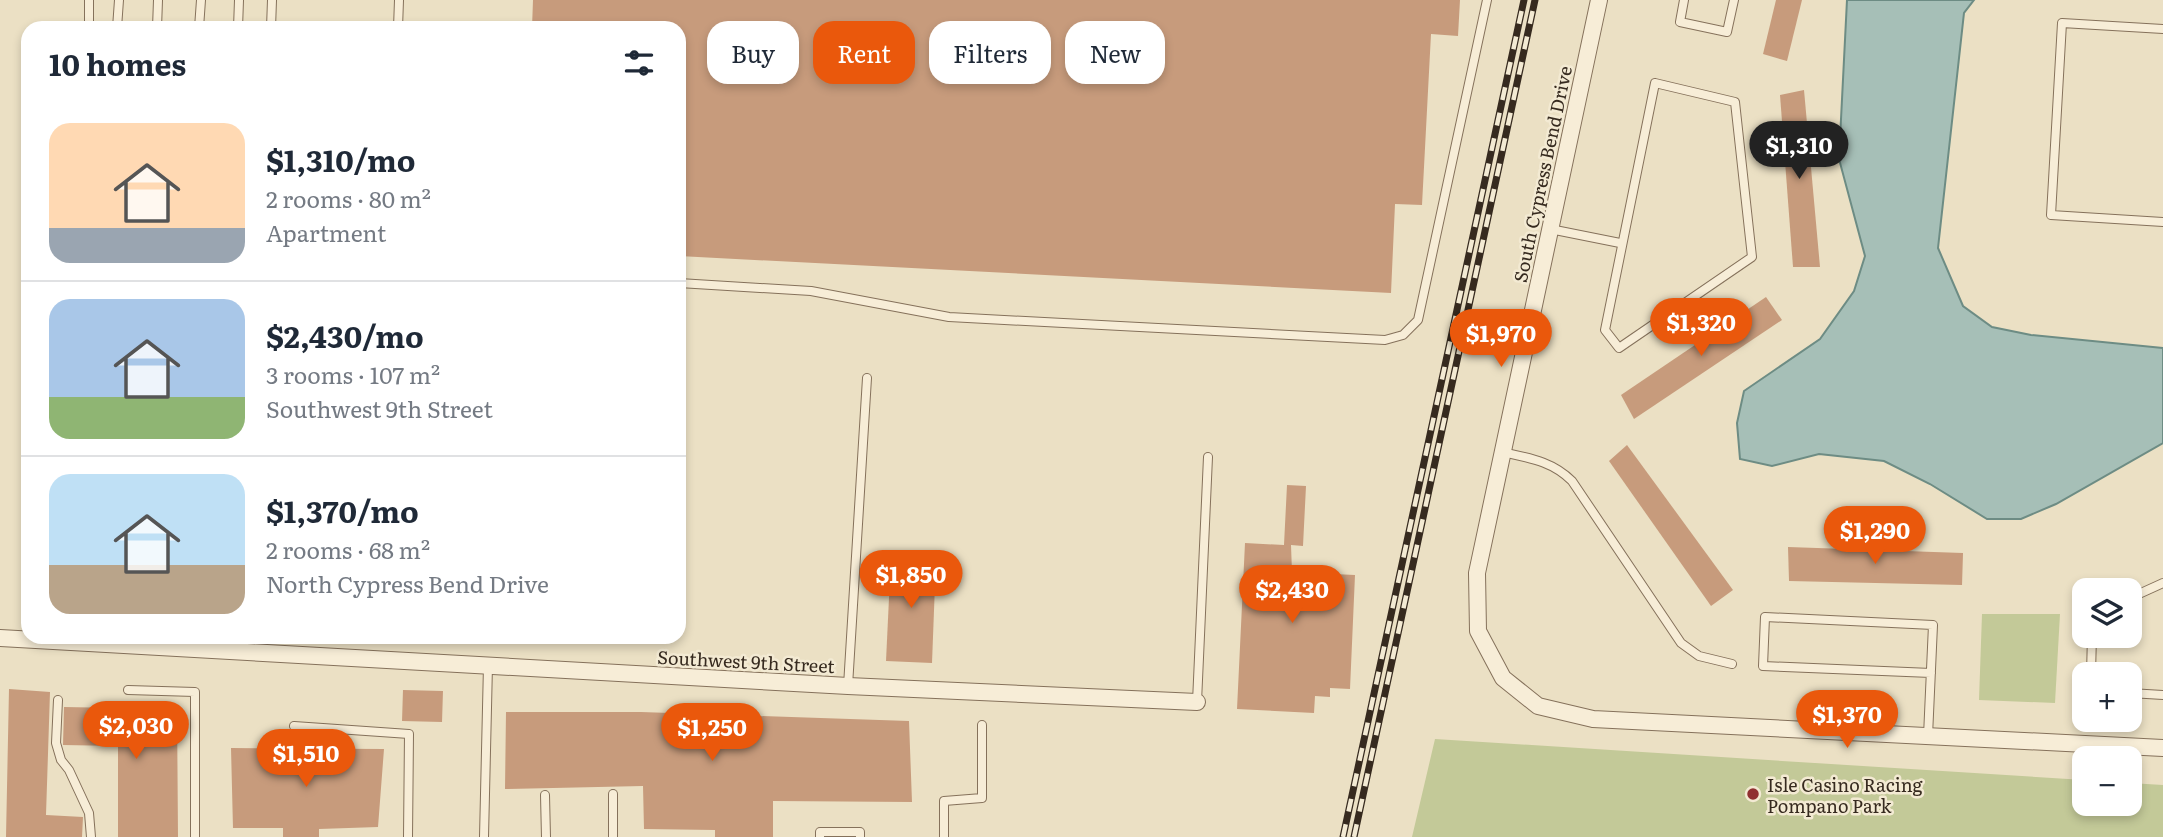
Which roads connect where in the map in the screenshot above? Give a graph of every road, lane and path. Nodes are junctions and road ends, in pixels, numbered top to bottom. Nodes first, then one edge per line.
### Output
1 (89, 0) edge
2 (119, 0) edge
3 (158, 0) edge
4 (201, 0) edge
5 (239, 0) edge
6 (272, 0) edge
7 (399, 0) edge
8 (1487, 0) edge
9 (1599, 0) edge
10 (1684, 0) edge
11 (1734, 0) edge
12 (89, 21) edge
13 (118, 21) edge
14 (157, 21) edge
15 (200, 21) edge
16 (238, 21) edge
17 (271, 21) edge
18 (398, 21) edge
19 (2163, 29) edge
20 (2163, 222) edge
21 (1550, 229) junction
22 (1620, 243) junction
23 (686, 283) edge
24 (867, 378) dead end
25 (1502, 452) junction
26 (1208, 457) dead end
27 (2163, 583) edge
28 (2142, 593) edge
29 (0, 638) edge
30 (21, 638) edge
31 (149, 644) edge
32 (1732, 664) dead end
33 (488, 666) junction
34 (1931, 673) junction
35 (848, 687) junction
36 (128, 690) dead end
37 (2142, 694) edge
38 (2163, 695) edge
39 (58, 700) dead end
40 (1197, 702) joint
41 (982, 725) dead end
42 (294, 726) dead end
43 (1928, 736) junction
44 (2163, 748) edge
45 (613, 794) dead end
46 (545, 795) dead end
47 (91, 837) edge
48 (195, 837) edge
49 (408, 837) edge
50 (484, 837) edge
51 (546, 837) edge
52 (613, 837) edge
53 (820, 837) edge
54 (860, 837) edge
55 (944, 837) edge

1 - 12 lane
2 - 13 lane
3 - 14 lane
4 - 15 lane
5 - 16 lane
6 - 17 lane
7 - 18 lane
8 - 23 lane
9 - 21 street, South Cypress Bend Drive
10 - 11 lane
19 - 20 lane
21 - 22 lane
21 - 25 street, South Cypress Bend Drive
22 - 22 lane
24 - 35 lane
25 - 32 lane
25 - 43 street, South Cypress Bend Drive
26 - 40 lane
27 - 28 lane
29 - 30 street, Southwest 9th Street
31 - 33 street, Southwest 9th Street
33 - 35 street, Southwest 9th Street
33 - 50 lane
34 - 34 lane
34 - 43 lane
35 - 40 street, Southwest 9th Street
36 - 48 lane
37 - 38 lane
39 - 47 lane
41 - 55 lane
42 - 49 lane
43 - 44 street
45 - 52 lane
46 - 51 lane
53 - 54 lane

